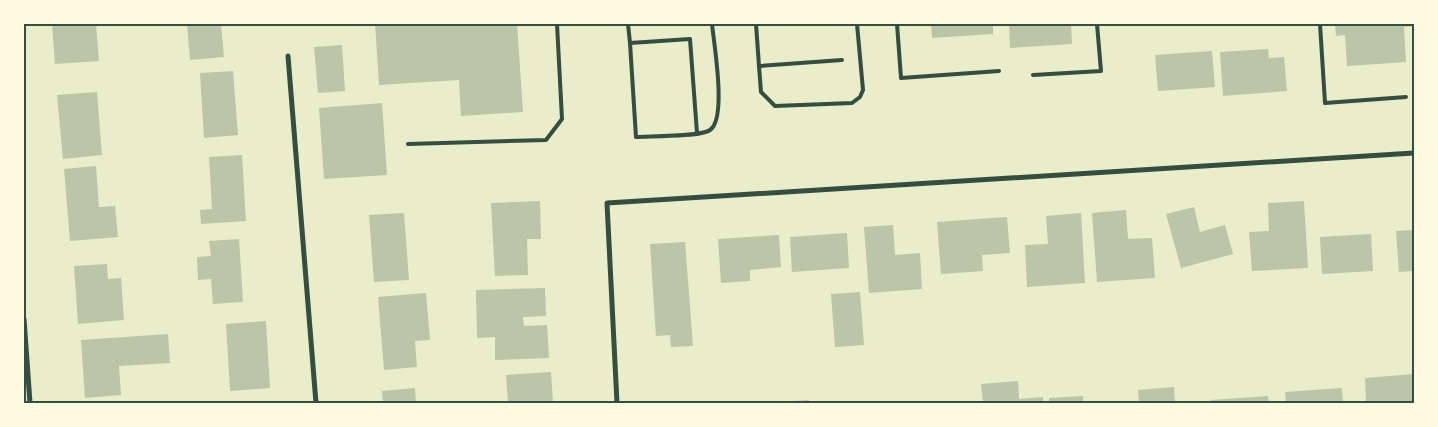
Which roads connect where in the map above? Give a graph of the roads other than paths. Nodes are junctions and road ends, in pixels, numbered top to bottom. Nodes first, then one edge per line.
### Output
1 (557, 24) edge
2 (628, 24) edge
3 (712, 24) edge
4 (756, 24) edge
5 (857, 24) edge
6 (897, 24) edge
7 (1098, 24) edge
8 (1320, 24) edge
9 (630, 43) junction
10 (288, 56) dead end
11 (842, 60) dead end
12 (759, 66) junction
13 (1000, 71) dead end
14 (1033, 76) dead end
15 (1406, 98) dead end
16 (696, 133) junction
17 (408, 144) dead end
18 (1414, 153) edge
19 (24, 319) edge
20 (30, 403) edge
21 (316, 403) edge
22 (617, 403) edge

1 - 17 lane
2 - 9 lane
3 - 16 lane
4 - 12 lane
5 - 12 lane
6 - 13 lane
7 - 14 lane
8 - 15 lane
9 - 16 lane
9 - 16 lane
10 - 21 street
11 - 12 lane
18 - 22 street
19 - 20 street

